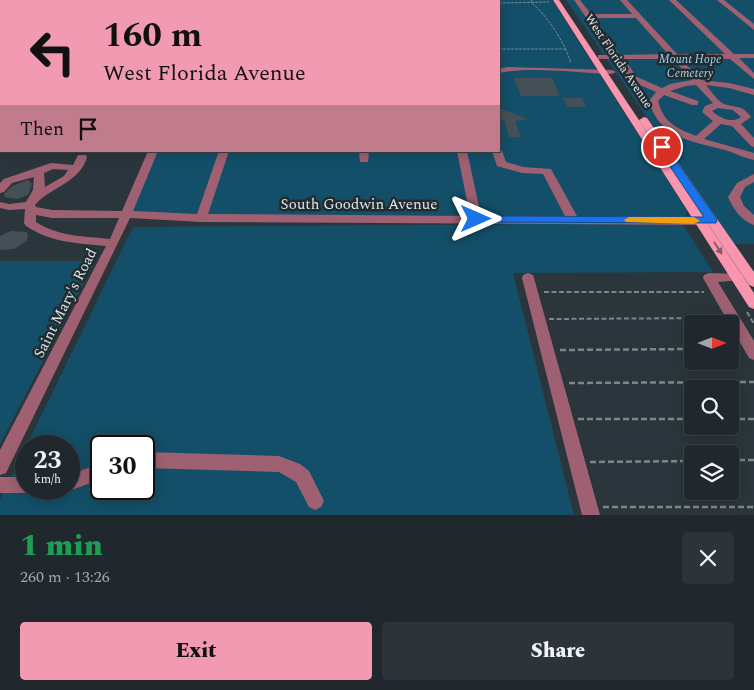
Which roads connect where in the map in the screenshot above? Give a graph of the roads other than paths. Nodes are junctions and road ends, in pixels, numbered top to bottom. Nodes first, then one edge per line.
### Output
1 (577, 0) edge
2 (623, 0) edge
3 (672, 0) edge
4 (720, 0) edge
5 (558, 1) edge
6 (589, 16) junction
7 (638, 16) junction
8 (754, 28) edge
9 (601, 56) junction
10 (618, 56) junction
11 (673, 56) junction
12 (731, 56) junction
13 (754, 56) edge
14 (500, 71) edge
15 (607, 72) junction
16 (754, 77) edge
17 (697, 82) junction
18 (753, 90) edge
19 (661, 91) junction
20 (695, 103) dead end
21 (719, 105) junction
22 (733, 108) junction
23 (720, 120) junction
24 (745, 122) edge
25 (697, 140) junction
26 (754, 144) edge
27 (736, 150) junction
28 (754, 151) edge
29 (153, 152) edge
30 (224, 152) edge
31 (462, 152) edge
32 (497, 152) edge
33 (82, 157) dead end
34 (754, 158) edge
35 (73, 170) junction
36 (39, 172) junction
37 (754, 177) edge
38 (0, 190) edge
39 (38, 195) junction
40 (0, 205) edge
41 (30, 208) junction
42 (126, 215) junction
43 (202, 218) junction
44 (476, 219) junction
45 (573, 220) junction
46 (700, 221) junction
47 (712, 221) junction
48 (754, 221) edge
49 (113, 243) junction
50 (528, 278) dead end
51 (737, 278) junction
52 (754, 282) edge
53 (754, 304) edge
54 (748, 351) edge
55 (155, 460) edge
56 (0, 466) edge
57 (0, 485) edge
58 (15, 485) edge
59 (315, 501) dead end
60 (597, 511) edge

1 - 6 street
2 - 7 street
3 - 12 street
4 - 8 street
5 - 9 main road, West Florida Avenue
5 - 15 main road, West Florida Avenue
6 - 7 street
6 - 10 street
7 - 11 street
9 - 10 street
9 - 15 main road, West Florida Avenue
10 - 11 street
10 - 19 street
11 - 12 street
11 - 17 street
12 - 13 street
12 - 16 street
14 - 15 street
15 - 46 main road, West Florida Avenue
15 - 47 main road, West Florida Avenue
17 - 18 street
17 - 19 street
17 - 21 street
18 - 22 street
19 - 20 street
19 - 25 street
21 - 22 street
21 - 23 street
22 - 24 street
23 - 24 street
23 - 25 street
24 - 26 street
25 - 27 street
27 - 28 street
27 - 34 street
29 - 42 street, Saint Mary's Road
30 - 43 street
31 - 44 street
32 - 45 street
33 - 35 street
35 - 36 street
35 - 39 street
36 - 38 street
36 - 39 street
37 - 48 street
39 - 41 street
40 - 41 street, South Goodwin Avenue
41 - 42 street, South Goodwin Avenue
41 - 49 street
42 - 43 street, South Goodwin Avenue
42 - 49 street, Saint Mary's Road
43 - 44 street, South Goodwin Avenue
44 - 45 street, South Goodwin Avenue
45 - 46 street, South Goodwin Avenue
46 - 47 street, South Goodwin Avenue
46 -> 51 main road, West Florida Avenue
47 - 52 main road, West Florida Avenue
49 - 56 street, Saint Mary's Road
50 - 60 street
51 - 53 main road, West Florida Avenue
51 - 54 street
55 - 59 street
57 - 58 street

